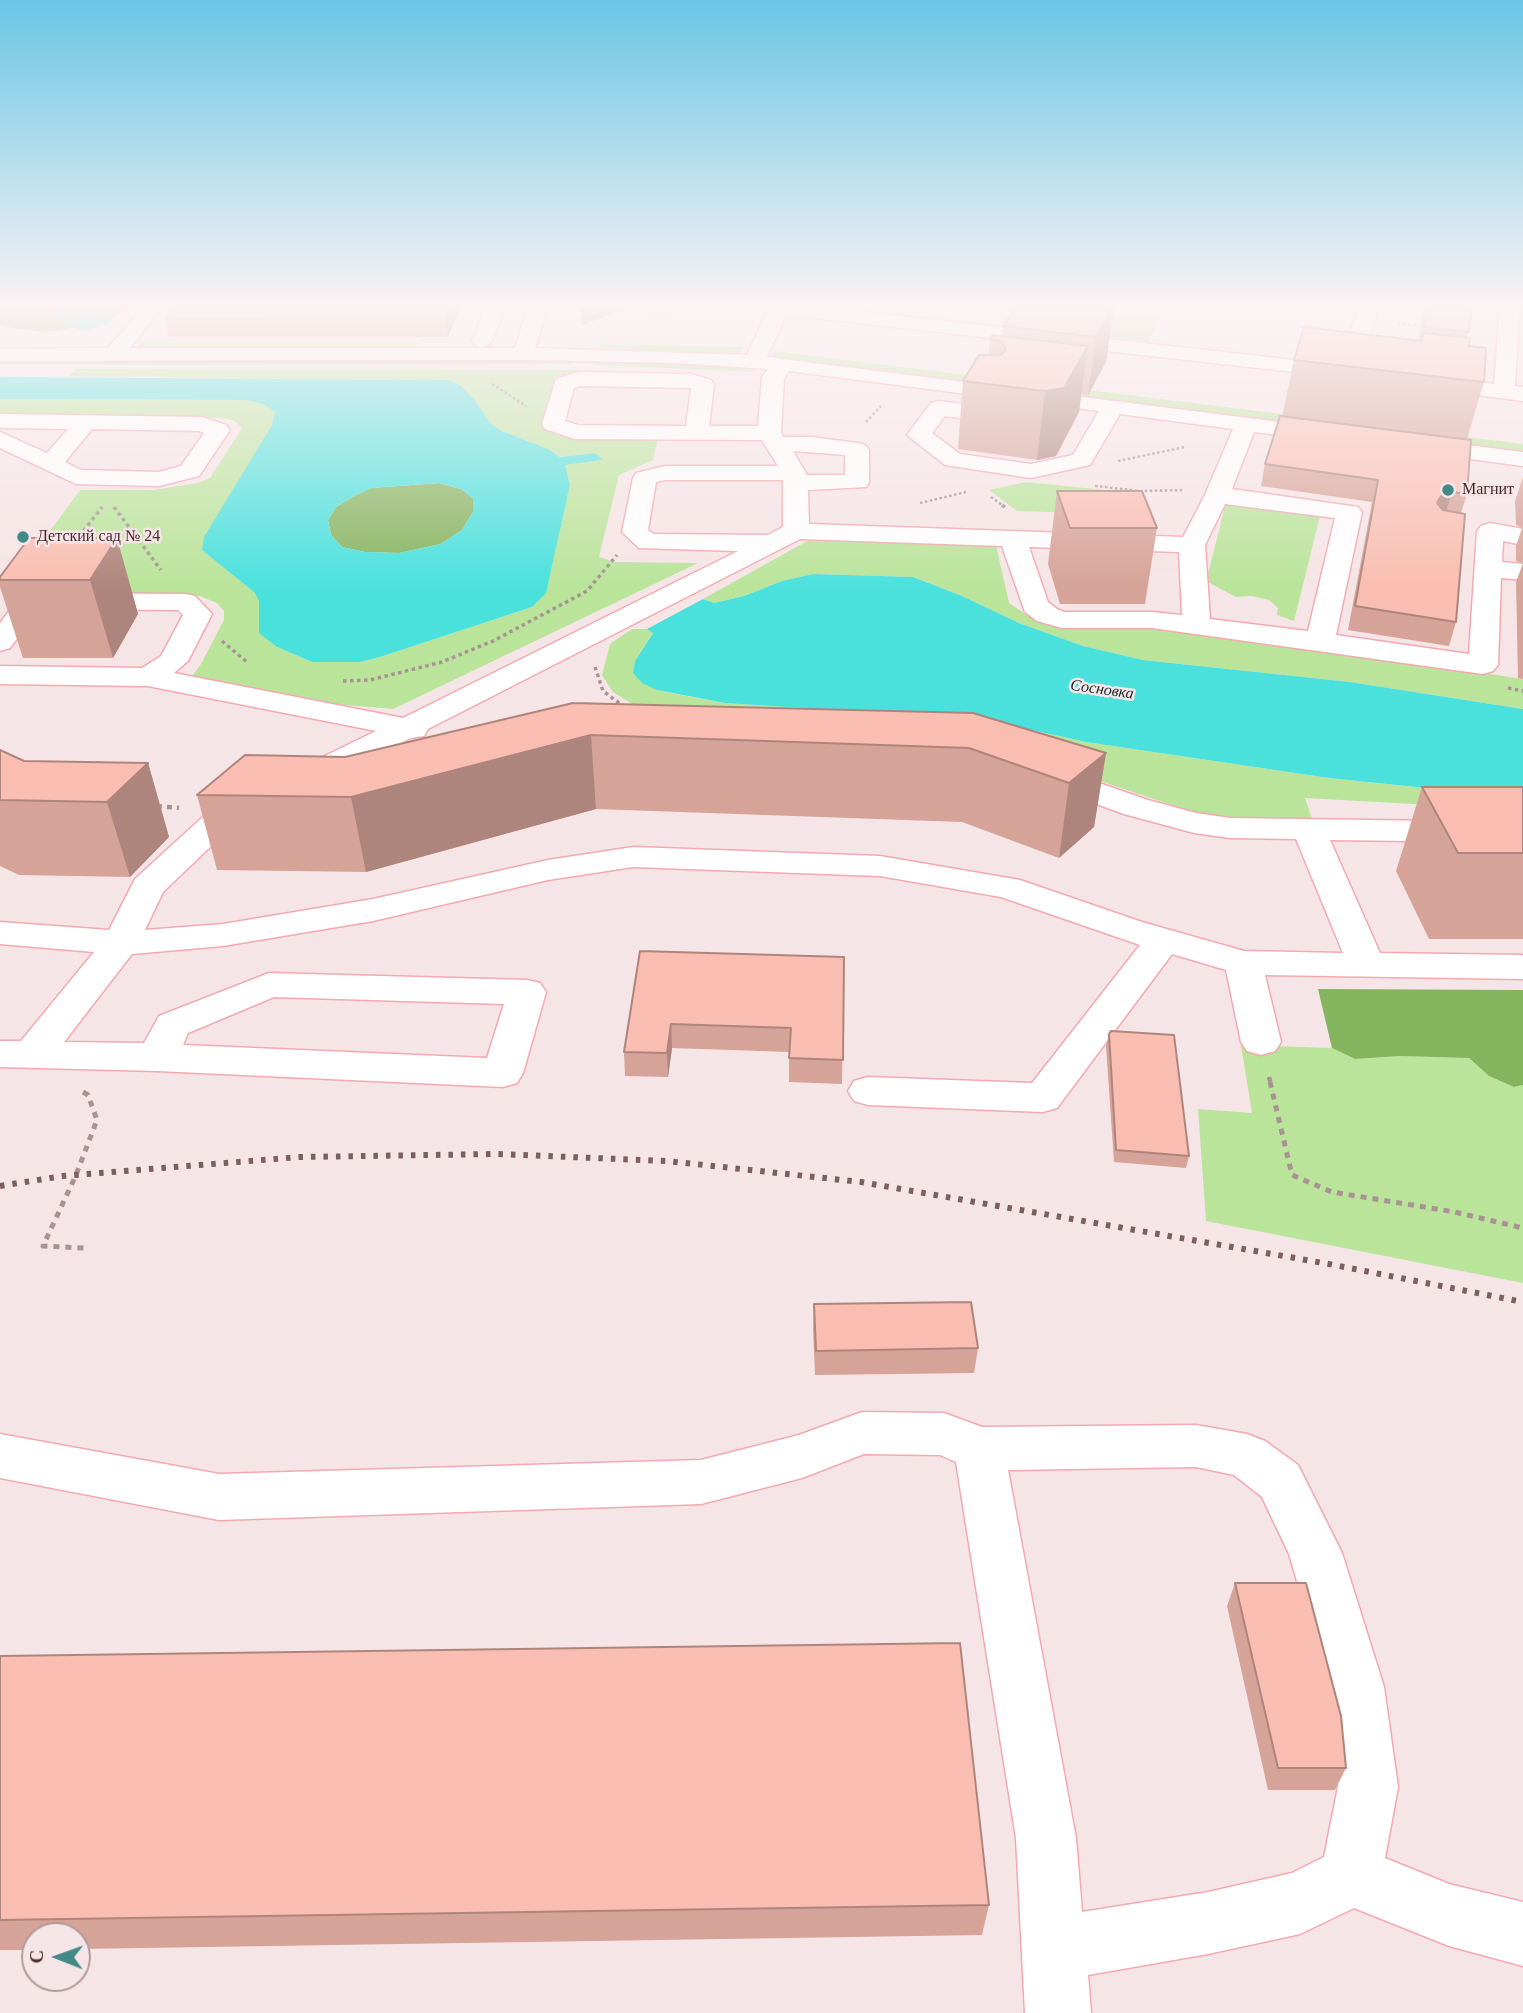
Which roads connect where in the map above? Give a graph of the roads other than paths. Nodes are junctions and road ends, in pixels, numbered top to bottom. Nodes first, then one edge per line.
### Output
1 (560, 400) edge
2 (701, 400) edge
3 (773, 400) edge
4 (1063, 400) edge
5 (1112, 406) junction
6 (1006, 416) edge
7 (86, 422) junction
8 (1246, 424) junction
9 (1074, 425) edge
10 (2, 428) edge
11 (1101, 429) junction
12 (670, 433) junction
13 (696, 433) junction
14 (1343, 436) edge
15 (772, 439) junction
16 (1398, 443) edge
17 (1523, 459) edge
18 (50, 464) junction
19 (645, 478) junction
20 (795, 478) junction
21 (1218, 492) junction
22 (786, 537) junction
23 (1523, 537) edge
24 (1013, 539) junction
25 (1192, 545) junction
26 (1488, 568) junction
27 (1523, 572) edge
28 (1196, 624) junction
29 (1320, 641) junction
30 (0, 642) edge
31 (0, 675) edge
32 (148, 677) junction
33 (406, 728) junction
34 (470, 733) edge
35 (1026, 767) edge
36 (1309, 829) junction
37 (1523, 864) edge
38 (0, 933) edge
39 (1163, 941) junction
40 (121, 943) junction
41 (1243, 963) junction
42 (1366, 964) junction
43 (1523, 967) edge
44 (1261, 1042) road end
45 (16, 1054) edge
46 (157, 1057) junction
47 (868, 1091) dead end
48 (979, 1449) junction
49 (0, 1456) edge
50 (1351, 1876) junction
51 (1523, 1934) edge
52 (1054, 1949) junction
53 (1058, 2013) edge

1 - 12 street
2 - 13 street
3 - 15 street
4 - 5 street
5 - 8 street
5 - 11 street
6 - 11 street
7 - 10 street
7 - 18 street
7 - 18 street
8 - 14 street
8 - 21 street
9 - 11 street
10 - 18 street
12 - 13 street
12 - 19 street
13 - 15 street
15 - 20 street
15 - 20 street
16 - 17 street
19 - 20 street
19 - 22 street
20 - 22 street
21 - 25 street
21 - 29 street
22 - 24 street
22 - 33 street
23 - 26 street
24 - 25 street
24 - 28 street
25 - 28 street
26 - 27 street
26 - 29 street
28 - 29 street
30 - 32 street
31 - 32 street
32 - 33 street
33 - 34 street
33 - 40 street
35 - 36 street
36 - 37 street
36 - 42 street
38 - 40 street
39 - 40 street
39 - 41 street
39 - 47 street
40 - 45 street
41 - 42 street
41 - 44 street
42 - 43 street
45 - 46 street
46 - 46 street
48 - 49 street
48 - 50 street
48 - 52 street
50 - 51 street
50 - 52 street
52 - 53 street

